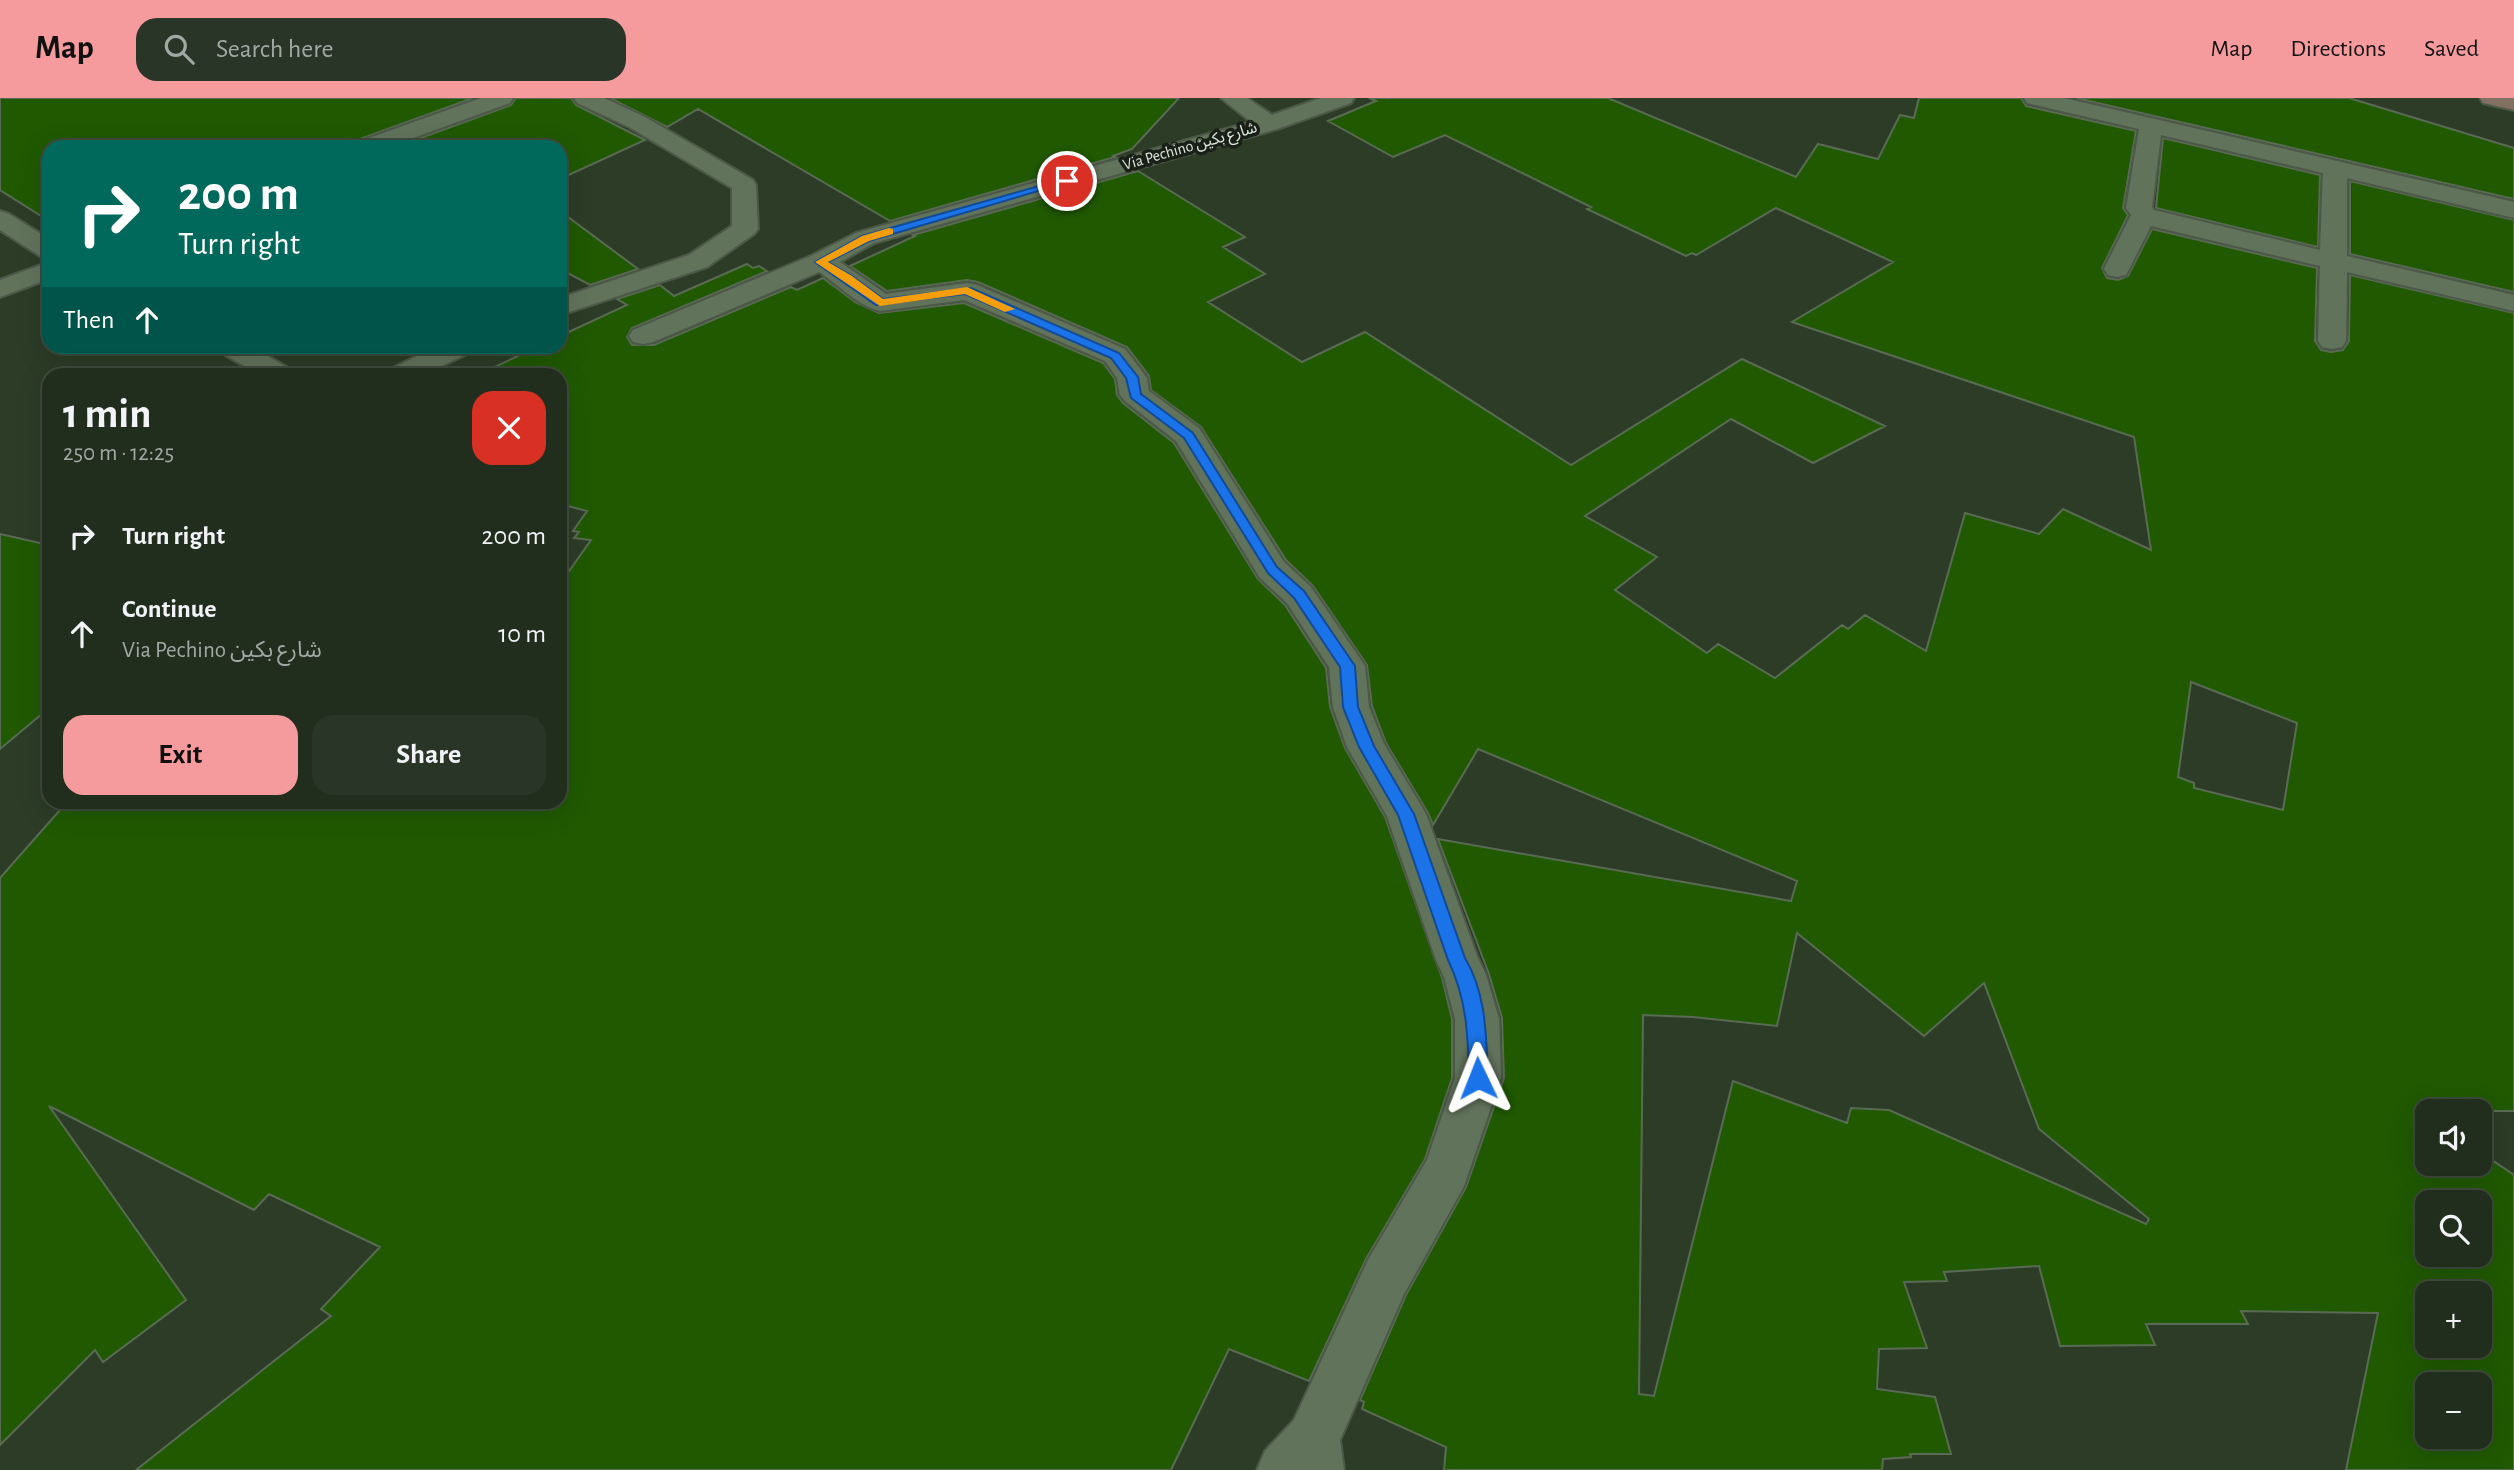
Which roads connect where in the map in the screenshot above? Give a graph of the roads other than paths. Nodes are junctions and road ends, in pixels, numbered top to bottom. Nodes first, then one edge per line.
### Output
1 (502, 98) edge
2 (585, 98) edge
3 (1232, 98) edge
4 (1343, 98) edge
5 (2035, 98) edge
6 (2491, 98) edge
7 (2514, 103) edge
8 (1269, 124) junction
9 (2151, 125) junction
10 (385, 140) edge
11 (2335, 169) junction
12 (2514, 211) edge
13 (2144, 214) junction
14 (0, 219) edge
15 (42, 246) edge
16 (2332, 261) junction
17 (820, 262) junction
18 (2118, 269) dead end
19 (42, 273) edge
20 (0, 289) edge
21 (2514, 303) edge
22 (567, 305) edge
23 (643, 336) dead end
24 (2332, 341) dead end
25 (244, 354) edge
26 (444, 354) edge
27 (268, 368) edge
28 (415, 368) edge
29 (1305, 1460) edge

1 - 10 street
2 - 22 street
3 - 8 street, Via Pechino شارع بكين
4 - 8 street
5 - 9 street
6 - 7 main road
8 - 17 street, Via Pechino شارع بكين
9 - 11 street
9 - 13 street
11 - 12 street
11 - 16 street
13 - 16 street
13 - 18 street
14 - 15 street
16 - 21 street
16 - 24 street
17 - 23 street, Via Pechino شارع بكين
17 - 29 street
19 - 20 street
25 - 27 street
26 - 28 street

